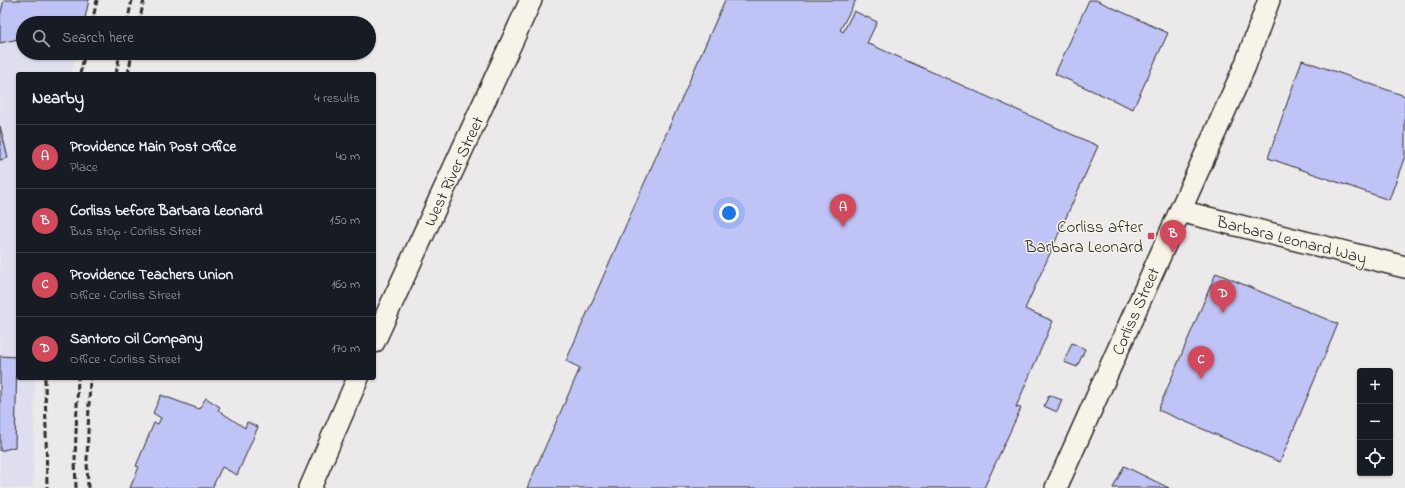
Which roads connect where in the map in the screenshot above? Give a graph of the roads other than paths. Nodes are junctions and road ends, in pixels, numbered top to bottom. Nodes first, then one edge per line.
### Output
1 (531, 0) edge
2 (1269, 0) edge
3 (1180, 211) junction
4 (1405, 267) edge
5 (376, 338) edge
6 (357, 380) edge
7 (310, 488) edge
8 (1056, 488) edge

1 - 5 street, West River Street
2 - 3 street, Corliss Street
3 - 4 street, Barbara Leonard Way
3 - 8 street, Corliss Street
6 - 7 street

